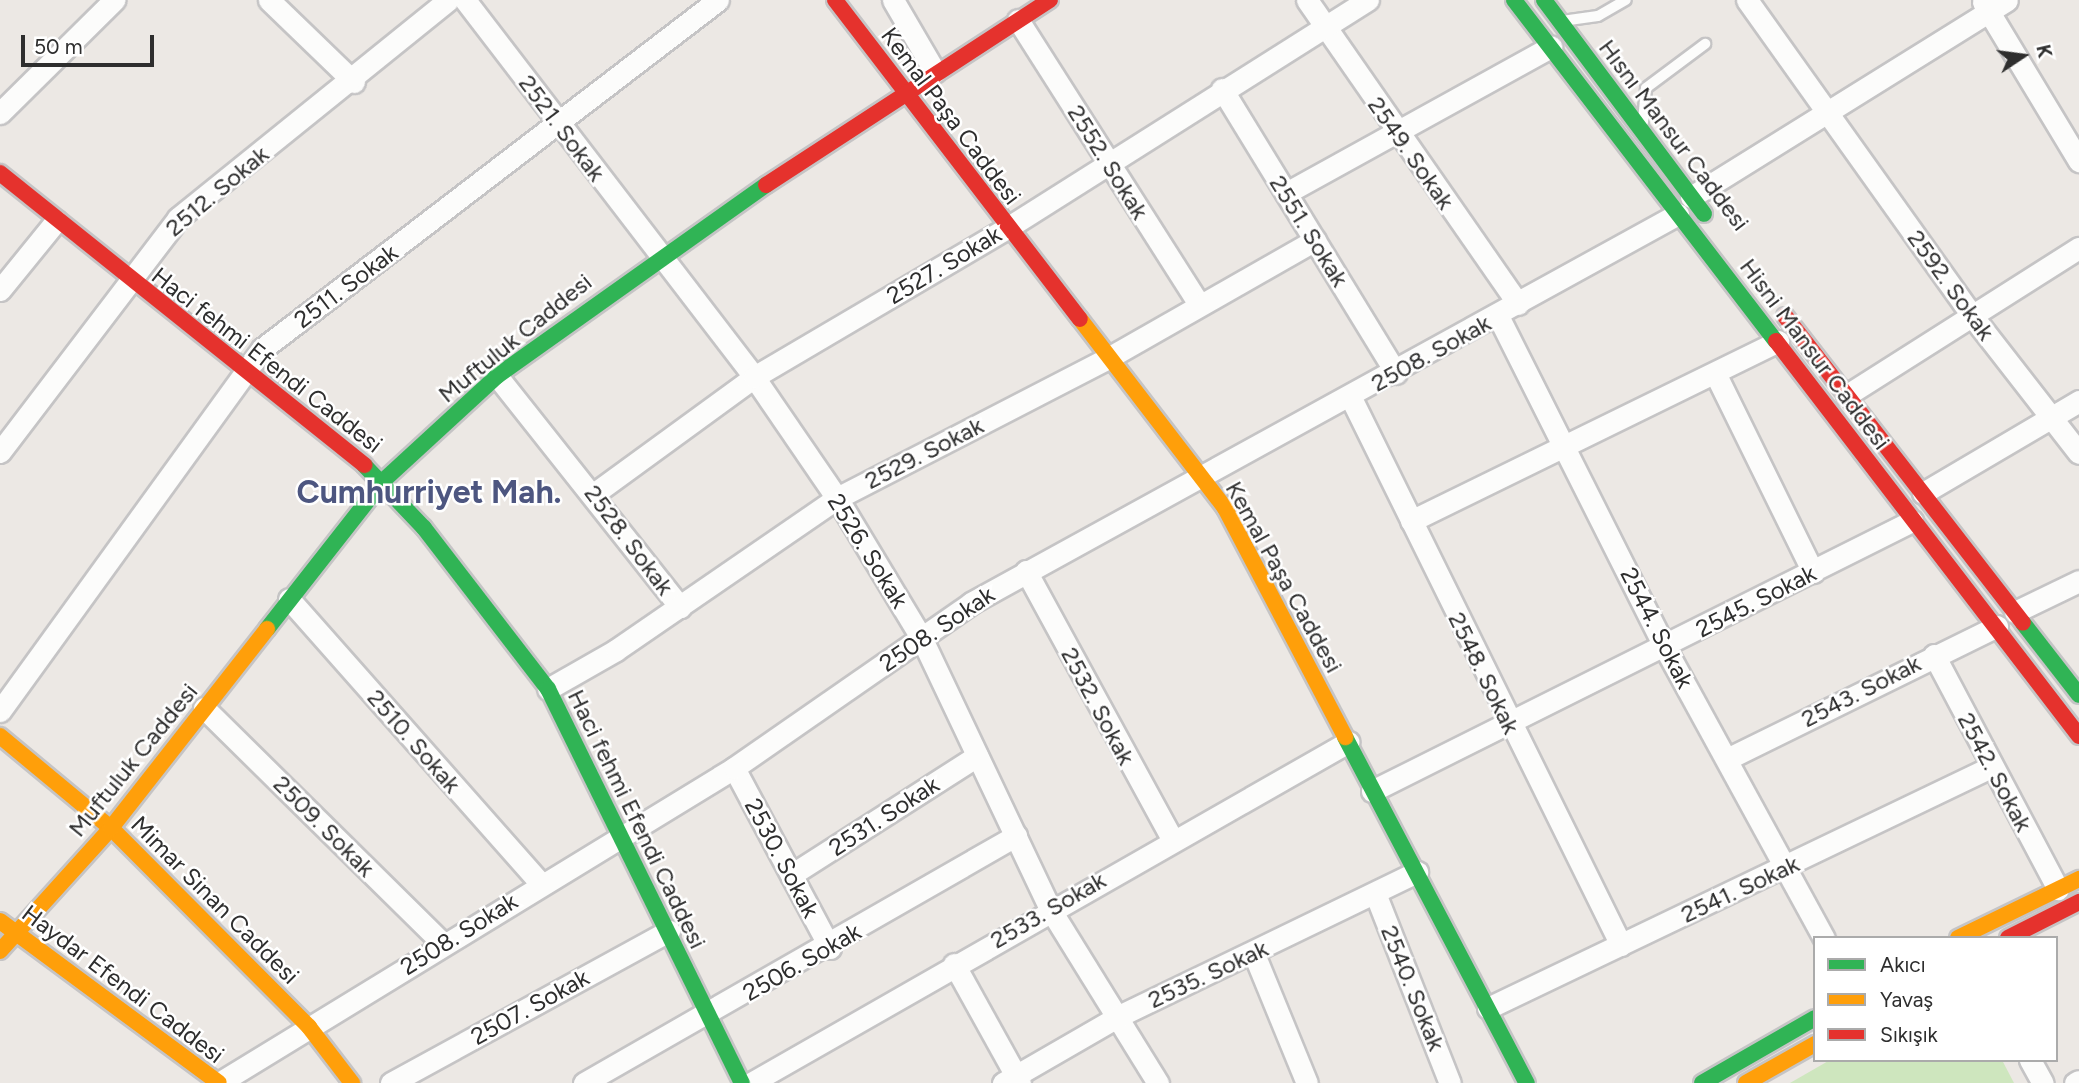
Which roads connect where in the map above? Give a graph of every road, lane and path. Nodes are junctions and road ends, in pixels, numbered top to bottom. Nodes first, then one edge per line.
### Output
1 (114, 0) edge
2 (269, 0) edge
3 (448, 0) edge
4 (465, 0) edge
5 (718, 0) edge
6 (835, 0) edge
7 (893, 0) edge
8 (1050, 0) edge
9 (1307, 0) edge
10 (1368, 0) edge
11 (1514, 0) edge
12 (1544, 0) edge
13 (1626, 0) edge
14 (1751, 1) edge
15 (1992, 4) edge
16 (1018, 20) junction
17 (1559, 21) junction
18 (1323, 26) junction
19 (1705, 44) dead end
20 (1550, 47) junction
21 (935, 72) junction
22 (354, 82) junction
23 (1222, 89) junction
24 (906, 93) junction
25 (1829, 112) junction
26 (0, 113) edge
27 (555, 120) junction
28 (1642, 132) junction
29 (1397, 133) junction
30 (2079, 161) edge
31 (1108, 162) junction
32 (0, 173) edge
33 (1286, 193) junction
34 (1684, 206) junction
35 (55, 221) junction
36 (1712, 224) dead end
37 (1007, 228) junction
38 (1315, 240) junction
39 (2079, 248) edge
40 (660, 255) junction
41 (131, 281) junction
42 (0, 290) edge
43 (1771, 299) dead end
44 (1199, 304) junction
45 (1518, 304) junction
46 (1498, 316) junction
47 (1973, 317) junction
48 (1778, 341) junction
49 (1110, 357) junction
50 (1396, 373) junction
51 (1715, 373) junction
52 (247, 376) junction
53 (497, 376) junction
54 (754, 377) junction
55 (1847, 395) junction
56 (1351, 398) junction
57 (2079, 401) edge
58 (2053, 418) junction
59 (1567, 446) junction
60 (0, 452) edge
61 (2079, 453) edge
62 (1204, 480) junction
63 (383, 481) junction
64 (595, 492) junction
65 (1923, 493) junction
66 (836, 498) junction
67 (1411, 521) junction
68 (1913, 521) junction
69 (1026, 571) junction
70 (1813, 572) junction
71 (2079, 581) edge
72 (289, 599) junction
73 (680, 607) junction
74 (2015, 612) junction
75 (1997, 626) junction
76 (921, 637) junction
77 (1665, 648) junction
78 (1934, 655) junction
79 (548, 689) junction
80 (2079, 695) edge
81 (204, 708) junction
82 (0, 710) edge
83 (1510, 727) junction
84 (0, 736) edge
85 (2079, 736) edge
86 (1348, 742) junction
87 (977, 756) junction
88 (1727, 759) junction
89 (1991, 767) junction
90 (734, 768) junction
91 (1372, 791) junction
92 (111, 828) junction
93 (621, 834) junction
94 (1016, 836) junction
95 (1172, 839) junction
96 (1788, 868) junction
97 (1417, 872) junction
98 (791, 875) junction
99 (2079, 879) edge
100 (540, 883) junction
101 (2058, 889) junction
102 (1375, 893) junction
103 (2079, 902) edge
104 (1050, 909) junction
105 (0, 921) edge
106 (669, 931) junction
107 (1823, 936) edge
108 (1962, 936) edge
109 (2012, 936) edge
110 (6, 942) edge
111 (444, 945) junction
112 (1621, 945) junction
113 (830, 948) junction
114 (1254, 954) junction
115 (954, 964) junction
116 (1488, 1007) junction
117 (708, 1015) junction
118 (1121, 1015) junction
119 (1813, 1019) edge
120 (309, 1027) junction
121 (1813, 1045) edge
122 (2031, 1062) edge
123 (193, 1081) edge
124 (1013, 1081) edge
125 (1748, 1082) edge
126 (219, 1083) edge
127 (352, 1083) edge
128 (391, 1083) edge
129 (584, 1083) edge
130 (742, 1083) edge
131 (751, 1083) edge
132 (1158, 1083) edge
133 (1307, 1083) edge
134 (1450, 1083) edge
135 (1527, 1083) edge
136 (1702, 1083) edge
137 (2043, 1083) edge

1 - 26 street
2 - 22 street
3 - 22 street, 2512. Sokak
4 - 27 street, 2521. Sokak
5 - 27 street, 2511. Sokak
6 - 24 street, Kemal Paşa Caddesi
7 - 21 street
8 - 16 street, Muftuluk Caddesi
9 - 18 street, 2549. Sokak
10 - 18 street, 2527. Sokak
11 - 20 street, Hisni Mansur Caddesi
12 - 17 street, Hısnı Mansur Caddesi
13 - 17 lane
14 - 25 street, 2592. Sokak
15 - 25 street, 2508. Sokak
15 - 30 street
16 - 21 street, Muftuluk Caddesi
16 - 31 street, 2552. Sokak
17 - 28 street, Hısnı Mansur Caddesi
18 - 23 street, 2527. Sokak
18 - 29 street, 2549. Sokak
19 - 28 lane
20 - 29 street
20 - 34 street, Hisni Mansur Caddesi
21 - 24 street, Muftuluk Caddesi
22 - 41 street, 2512. Sokak
23 - 31 street, 2527. Sokak
23 - 33 street, 2551. Sokak
24 - 37 street, Kemal Paşa Caddesi
24 - 40 street, Muftuluk Caddesi
25 - 34 street, 2508. Sokak
25 - 47 street, 2592. Sokak
27 - 40 street, 2521. Sokak
27 - 52 street, 2511. Sokak
28 - 34 street, Hısnı Mansur Caddesi
29 - 33 street
29 - 45 street, 2549. Sokak
31 - 37 street, 2527. Sokak
31 - 44 street, 2552. Sokak
32 - 35 street, Haci fehmi Efendi Caddesi
33 - 38 street, 2551. Sokak
34 - 36 street, Hısnı Mansur Caddesi
34 - 45 street, 2508. Sokak
34 - 48 street, Hisni Mansur Caddesi
35 - 41 street, Haci fehmi Efendi Caddesi
35 - 42 street
37 - 49 street, Kemal Paşa Caddesi
37 - 54 street, 2527. Sokak
38 - 44 street, 2529. Sokak
38 - 50 street, 2551. Sokak
39 - 47 street
40 - 53 street, Muftuluk Caddesi
40 - 54 street, 2526. Sokak
41 - 52 street, Haci fehmi Efendi Caddesi
41 - 60 street, 2512. Sokak
43 - 55 street
44 - 49 street, 2529. Sokak
45 - 46 street, 2508. Sokak
46 - 50 street, 2508. Sokak
46 - 59 street, 2544. Sokak
47 - 55 street
47 - 58 street, 2592. Sokak
48 - 51 street
48 - 68 street, Hisni Mansur Caddesi
49 - 62 street, Kemal Paşa Caddesi
49 - 66 street, 2529. Sokak
50 - 56 street, 2508. Sokak
51 - 59 street
51 - 70 street
52 - 63 street, Haci fehmi Efendi Caddesi
52 - 82 street, 2511. Sokak
53 - 63 street, Muftuluk Caddesi
53 - 64 street, 2528. Sokak
54 - 64 street, 2527. Sokak
54 - 66 street, 2526. Sokak
55 - 65 street
56 - 62 street, 2508. Sokak
56 - 67 street, 2548. Sokak
57 - 58 street
58 - 61 street, 2592. Sokak
58 - 65 street
59 - 67 street
59 - 77 street, 2544. Sokak
62 - 69 street, 2508. Sokak
62 - 86 street, Kemal Paşa Caddesi
63 - 72 street, Muftuluk Caddesi
63 - 79 street, Haci fehmi Efendi Caddesi
64 - 73 street, 2528. Sokak
65 - 74 street
66 - 73 street, 2529. Sokak
66 - 76 street, 2526. Sokak
67 - 83 street, 2548. Sokak
68 - 70 street, 2545. Sokak
68 - 75 street, Hisni Mansur Caddesi
69 - 76 street, 2508. Sokak
69 - 95 street, 2532. Sokak
70 - 77 street, 2545. Sokak
71 - 74 street
72 - 81 street, Muftuluk Caddesi
72 - 100 street, 2510. Sokak
73 - 79 street, 2529. Sokak
74 - 80 street
75 - 78 street, 2543. Sokak
75 - 85 street, Hisni Mansur Caddesi
76 - 87 street, 2526. Sokak
76 - 90 street, 2508. Sokak
77 - 83 street, 2545. Sokak
77 - 88 street, 2544. Sokak
78 - 88 street, 2543. Sokak
78 - 89 street, 2542. Sokak
79 - 93 street, Haci fehmi Efendi Caddesi
81 - 92 street, Muftuluk Caddesi
81 - 111 street, 2509. Sokak
83 - 91 street, 2545. Sokak
83 - 112 street, 2548. Sokak
84 - 92 street, Mimar Sinan Caddesi
86 - 91 street, Kemal Paşa Caddesi
86 - 95 street, 2533. Sokak
87 - 94 street, 2526. Sokak
87 - 98 street, 2531. Sokak
88 - 96 street, 2544. Sokak
89 - 96 street, 2541. Sokak
89 - 101 street, 2542. Sokak
90 - 93 street, 2508. Sokak
90 - 98 street, 2530. Sokak
91 - 97 street, Kemal Paşa Caddesi
92 - 110 street, Muftuluk Caddesi
92 - 120 street, Mimar Sinan Caddesi
93 - 100 street, 2508. Sokak
93 - 106 street, Haci fehmi Efendi Caddesi
94 - 104 street, 2526. Sokak
94 - 113 street, 2506. Sokak
95 - 104 street, 2533. Sokak
96 - 107 street, 2544. Sokak
96 - 112 street, 2541. Sokak
97 - 102 street, 2535. Sokak
97 - 116 street, Kemal Paşa Caddesi
98 - 113 street, 2530. Sokak
99 - 101 street
100 - 111 street, 2508. Sokak
101 - 108 street
102 - 114 street, 2535. Sokak
102 - 134 street, 2540. Sokak
103 - 109 street
104 - 115 street, 2533. Sokak
104 - 118 street, 2526. Sokak
105 - 110 street, Haydar Efendi Caddesi
106 - 117 street, Haci fehmi Efendi Caddesi
106 - 128 street, 2507. Sokak
110 - 123 street, Haydar Efendi Caddesi
110 - 126 street, Haydar Efendi Caddesi
111 - 120 street, 2508. Sokak
112 - 116 street, 2541. Sokak
113 - 117 street, 2506. Sokak
114 - 118 street, 2535. Sokak
114 - 133 street
115 - 124 street
115 - 131 street, 2533. Sokak
116 - 135 street, Kemal Paşa Caddesi
117 - 129 street, 2506. Sokak
117 - 130 street, Haci fehmi Efendi Caddesi
118 - 124 street, 2535. Sokak
118 - 132 street, 2526. Sokak
119 - 136 street
120 - 126 street, 2508. Sokak
120 - 127 street, Mimar Sinan Caddesi
121 - 125 street
122 - 137 street

